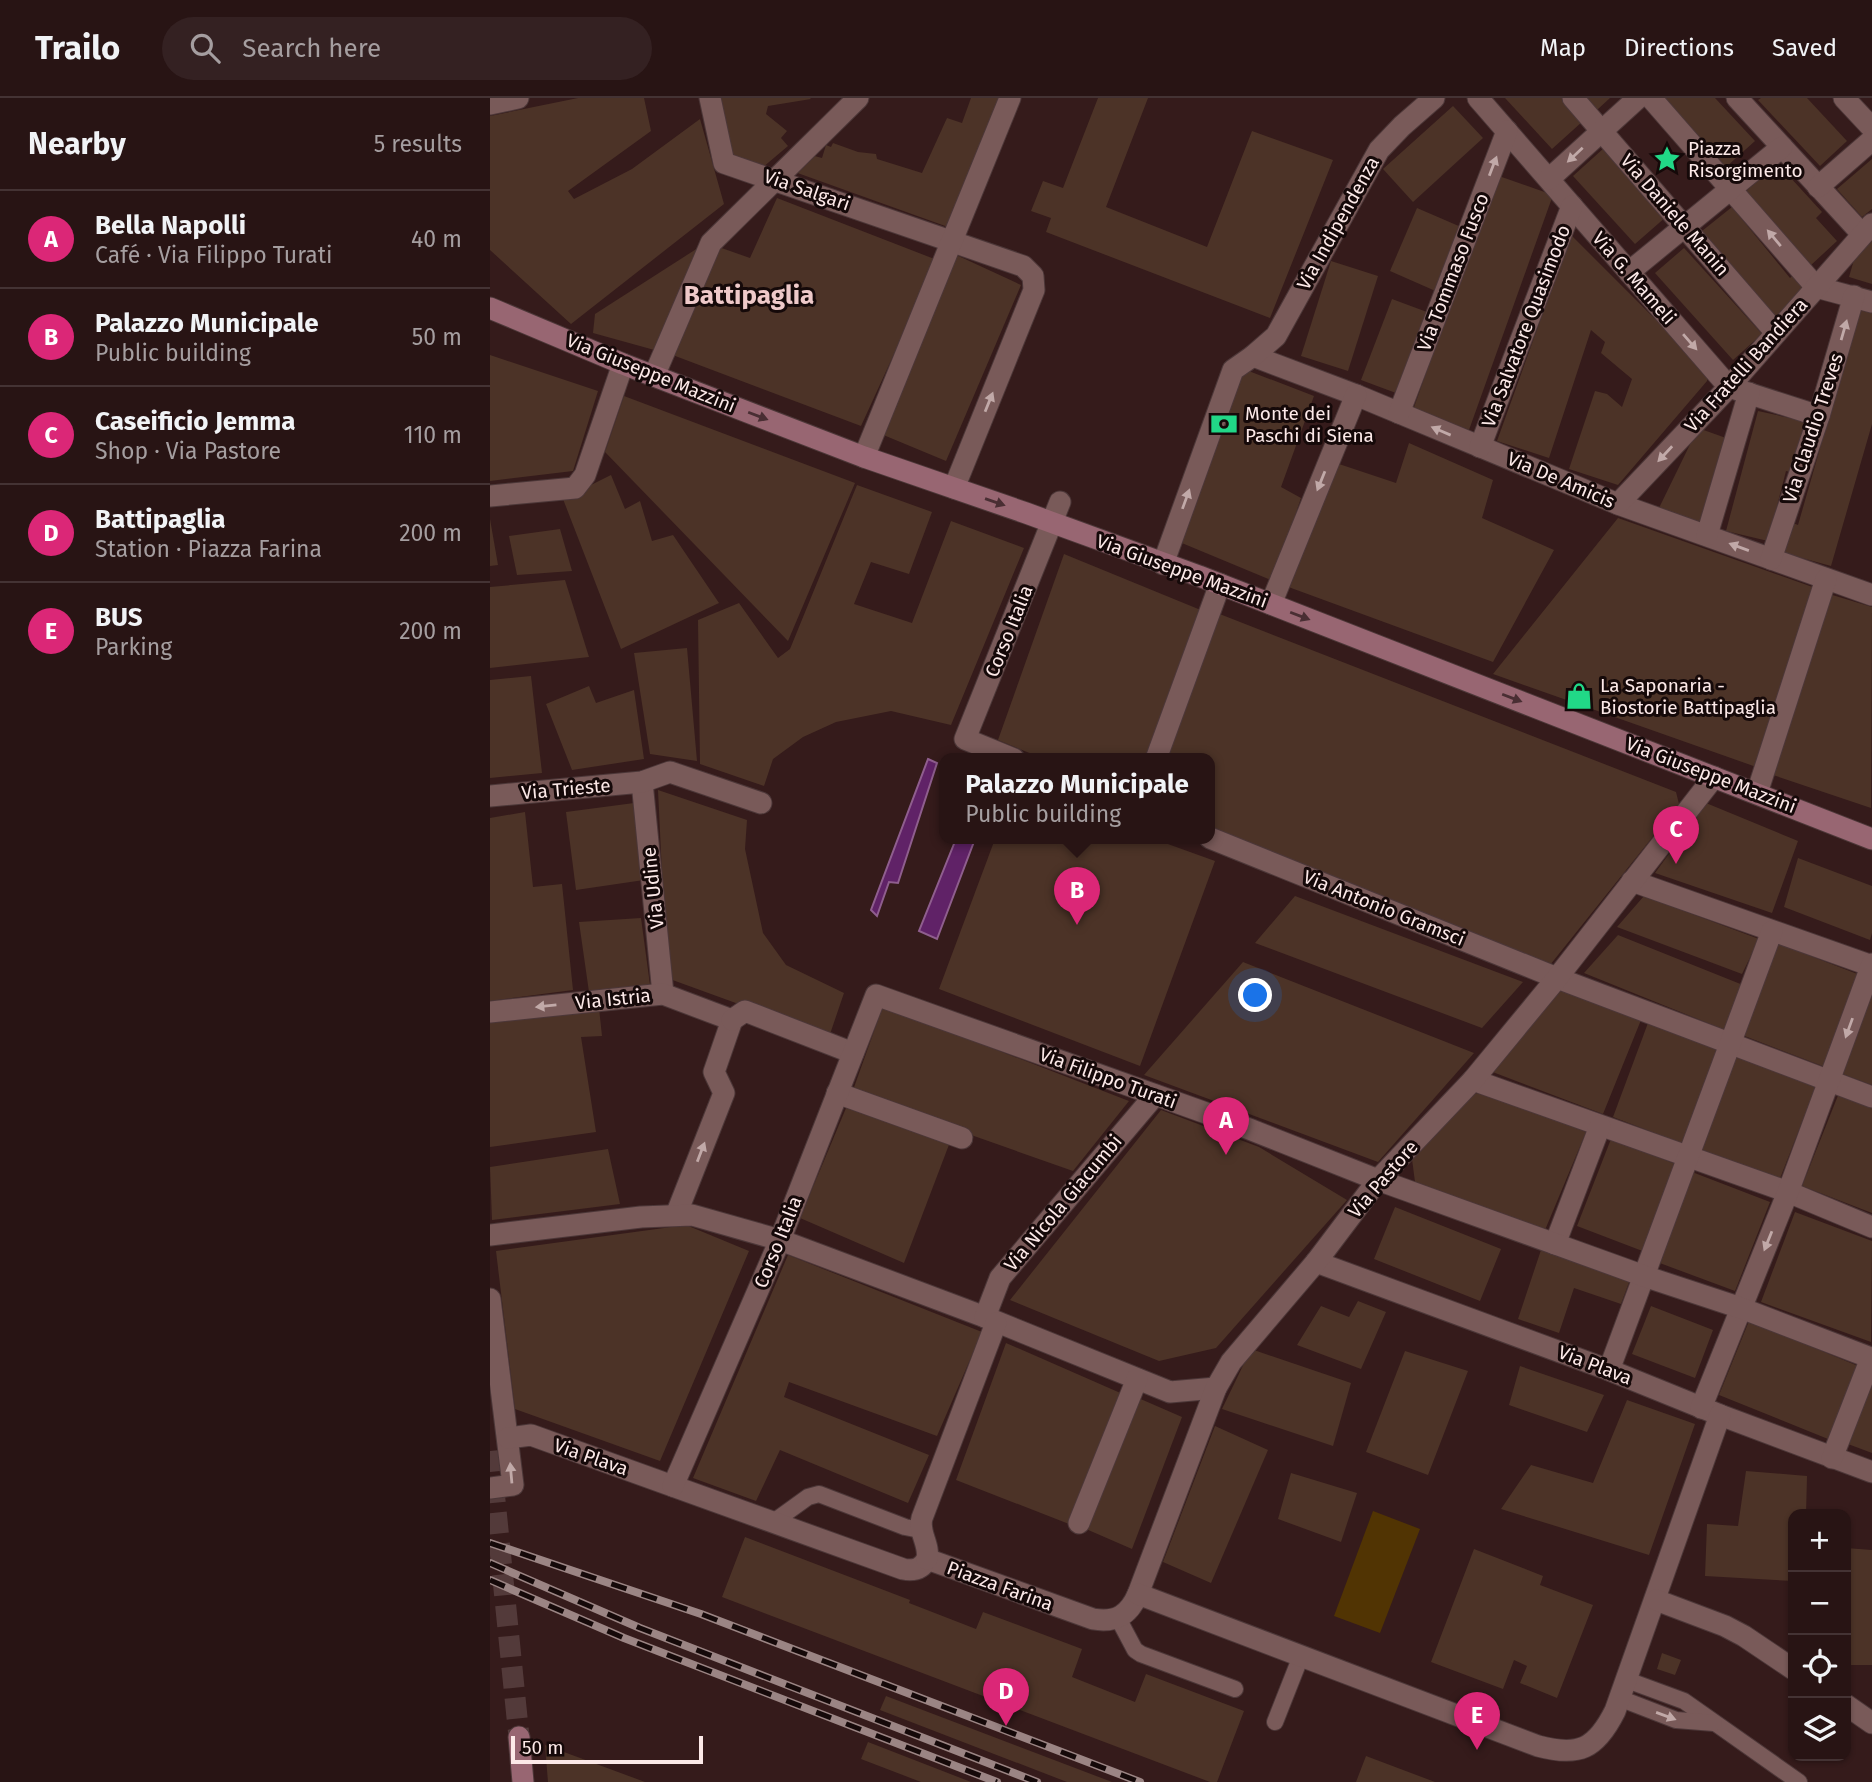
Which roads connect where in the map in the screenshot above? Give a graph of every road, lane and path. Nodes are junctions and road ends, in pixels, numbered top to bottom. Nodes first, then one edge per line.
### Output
1 (518, 98) edge
2 (710, 98) edge
3 (858, 98) edge
4 (1010, 98) edge
5 (1434, 98) edge
6 (1478, 98) edge
7 (1573, 98) edge
8 (1637, 98) edge
9 (1651, 98) edge
10 (1844, 98) edge
11 (1738, 99) edge
12 (490, 104) edge
13 (1872, 128) edge
14 (1602, 130) junction
15 (1507, 131) junction
16 (1872, 140) edge
17 (1782, 147) junction
18 (1549, 179) junction
19 (776, 180) junction
20 (1818, 187) junction
21 (1732, 188) junction
22 (1572, 206) junction
23 (1686, 226) junction
24 (1867, 229) edge
25 (952, 240) junction
26 (1629, 272) junction
27 (1816, 287) junction
28 (1863, 299) edge
29 (490, 309) edge
30 (1776, 333) junction
31 (1253, 356) junction
32 (623, 364) junction
33 (654, 376) junction
34 (1739, 390) junction
35 (1356, 395) junction
36 (1399, 413) junction
37 (1819, 416) junction
38 (1480, 447) junction
39 (864, 457) junction
40 (954, 488) junction
41 (490, 496) edge
42 (1060, 502) dead end
43 (1618, 504) junction
44 (1052, 523) junction
45 (1707, 536) junction
46 (1771, 559) junction
47 (1163, 564) junction
48 (1826, 579) junction
49 (1220, 584) junction
50 (1872, 595) edge
51 (1271, 604) junction
52 (999, 753) edge
53 (1158, 753) edge
54 (1714, 777) junction
55 (642, 782) junction
56 (1757, 793) junction
57 (490, 796) edge
58 (761, 803) dead end
59 (1872, 839) edge
60 (1215, 840) edge
61 (1632, 881) junction
62 (1772, 931) junction
63 (1872, 965) edge
64 (1557, 978) junction
65 (663, 994) junction
66 (876, 995) joint
67 (490, 1012) edge
68 (732, 1020) junction
69 (1731, 1042) junction
70 (853, 1053) junction
71 (1473, 1080) junction
72 (1830, 1081) junction
73 (838, 1093) junction
74 (1155, 1095) junction
75 (1872, 1097) edge
76 (1600, 1126) junction
77 (962, 1138) dead end
78 (1688, 1158) junction
79 (1378, 1180) junction
80 (1788, 1192) junction
81 (676, 1215) junction
82 (1872, 1227) edge
83 (490, 1235) edge
84 (780, 1240) junction
85 (1555, 1244) junction
86 (1316, 1262) junction
87 (1644, 1276) junction
88 (490, 1299) edge
89 (1741, 1308) junction
90 (990, 1320) junction
91 (1609, 1370) junction
92 (1137, 1379) junction
93 (1216, 1388) junction
94 (1710, 1412) junction
95 (508, 1438) junction
96 (1832, 1458) junction
97 (1872, 1472) edge
98 (673, 1486) junction
99 (490, 1488) edge
100 (772, 1523) junction
101 (1079, 1523) dead end
102 (920, 1531) junction
103 (927, 1559) junction
104 (1138, 1594) junction
105 (1656, 1600) junction
106 (1118, 1618) junction
107 (1301, 1656) junction
108 (1788, 1666) edge
109 (1235, 1689) dead end
110 (1623, 1689) junction
111 (1851, 1708) edge
112 (1275, 1722) dead end
113 (1872, 1723) edge
114 (519, 1737) tunnel mouth
115 (523, 1782) edge
116 (1799, 1782) edge

1 - 12 street
2 - 19 street, Via Salgari
3 - 19 street
4 - 25 street
5 - 31 street, Via Indipendenza
6 - 15 street, Via G. Mameli
7 - 14 street, Via Daniele Manin
8 - 14 street
9 - 21 street
10 - 13 street
11 - 17 street
14 -> 18 street
14 - 23 street, Via Daniele Manin
15 - 18 street, Via G. Mameli
36 -> 15 street, Via Tommaso Fusco
16 - 20 street
17 - 20 street
17 - 21 street
18 - 22 street, Via G. Mameli
19 - 25 street, Via Salgari
19 - 33 street
20 - 24 street
21 - 23 street
27 -> 21 street
22 - 26 street, Via G. Mameli
22 - 38 street, Via Salvatore Quasimodo
23 - 26 street
23 - 30 street, Via Daniele Manin
24 - 27 street, Via Fratelli Bandiera
25 - 39 street
40 -> 25 street, Via Salgari
26 -> 34 street, Via G. Mameli
27 - 28 street
27 - 30 street, Via Fratelli Bandiera
37 -> 28 street, Via Claudio Treves
29 - 32 main road, Via Giuseppe Mazzini
30 - 34 street, Via Fratelli Bandiera
31 - 35 street, Via De Amicis
47 -> 31 street, Via Indipendenza
32 - 33 main road, Via Giuseppe Mazzini
32 - 41 street
33 -> 39 main road, Via Giuseppe Mazzini
34 - 37 street
34 -> 43 street, Via Fratelli Bandiera
34 - 45 street
35 - 36 street, Via De Amicis
35 -> 51 street
38 -> 36 street, Via De Amicis
37 - 46 street, Via Claudio Treves
38 - 43 street, Via De Amicis
39 - 40 main road, Via Giuseppe Mazzini
40 -> 44 main road, Via Giuseppe Mazzini
42 - 44 street, Corso Italia
43 - 45 street, Via De Amicis
44 - 47 main road, Via Giuseppe Mazzini
44 - 52 street, Corso Italia
46 -> 45 street, Via De Amicis
46 - 48 street, Via De Amicis
47 - 49 main road, Via Giuseppe Mazzini
48 - 50 street, Via De Amicis
48 - 56 street
49 - 51 main road, Via Giuseppe Mazzini
49 - 53 street
51 -> 54 main road, Via Giuseppe Mazzini
54 - 56 main road, Via Giuseppe Mazzini
54 - 61 street, Via Pastore
55 - 57 street, Via Trieste
55 - 58 street, Via Trieste
55 - 65 street, Via Udine
56 - 59 main road, Via Giuseppe Mazzini
60 - 64 street, Via Antonio Gramsci
61 - 62 street
61 - 64 street, Via Pastore
62 - 63 street
62 - 69 street
63 -> 72 street
64 - 69 street, Via Antonio Gramsci
64 - 71 street, Via Pastore
65 -> 67 street, Via Istria
65 - 68 street, Via Istria
66 - 70 street, Corso Italia
66 - 74 street, Via Filippo Turati
68 - 70 street
81 -> 68 street
69 - 72 street, Via Antonio Gramsci
69 - 78 street
70 - 73 street, Corso Italia
71 - 76 street
71 - 79 street, Via Pastore
72 - 75 street, Via Antonio Gramsci
72 - 80 street
73 - 77 street
73 - 84 street, Corso Italia
74 - 79 street, Via Filippo Turati
74 - 90 street, Via Nicola Giacumbi
76 - 78 street
76 - 85 street
78 - 80 street
78 - 87 street
79 - 85 street, Via Filippo Turati
79 - 86 street, Via Pastore
80 - 82 street
80 -> 89 street
81 - 83 street
81 - 84 street
84 - 90 street
84 - 98 street, Corso Italia
85 - 87 street, Via Filippo Turati
86 - 91 street, Via Plava
86 - 93 street, Via Pastore
87 - 89 street, Via Filippo Turati
87 - 91 street
88 - 95 street
89 - 94 street
89 - 96 street, Via Filippo Turati
90 - 92 street
90 - 102 street, Via Nicola Giacumbi
91 - 94 street, Via Plava
92 - 93 street
92 - 101 street
93 - 104 street, Via Pastore
94 - 96 street, Via Plava
94 - 105 street
95 - 98 street, Via Plava
99 -> 95 street
96 - 97 street, Via Plava
98 - 100 street, Piazza Farina
100 - 102 lane
100 - 103 street, Piazza Farina
102 - 103 street
103 - 106 street, Piazza Farina
104 - 106 street, Via Pastore
104 - 107 street
105 - 108 street
105 - 110 street
106 - 109 lane
107 - 110 street
107 - 112 lane
110 - 116 lane
111 - 113 street
114 - 115 main road

